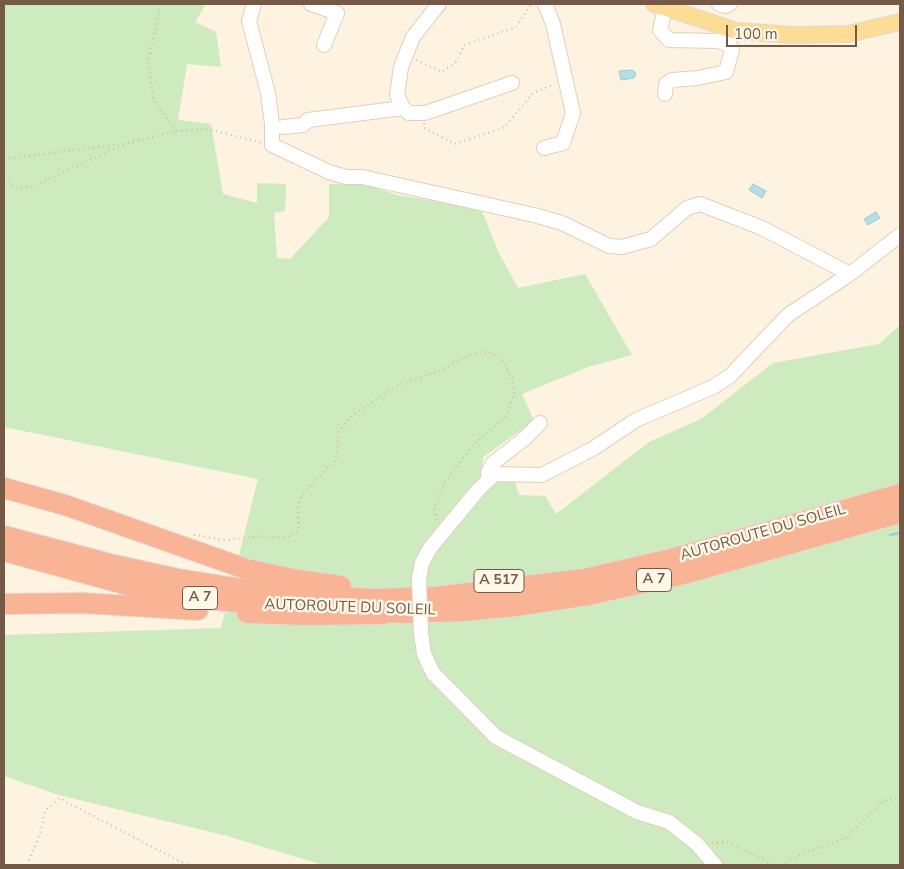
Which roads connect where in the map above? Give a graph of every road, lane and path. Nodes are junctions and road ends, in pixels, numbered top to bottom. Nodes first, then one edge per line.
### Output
1 (161, 4) edge
2 (254, 4) edge
3 (311, 4) edge
4 (440, 4) edge
5 (531, 4) edge
6 (545, 4) edge
7 (720, 4) edge
8 (730, 4) edge
9 (663, 5) edge
10 (899, 26) edge
11 (324, 45) dead end
12 (406, 55) junction
13 (566, 79) junction
14 (512, 83) dead end
15 (665, 94) dead end
16 (402, 108) junction
17 (425, 114) junction
18 (283, 128) dead end
19 (176, 131) junction
20 (128, 143) junction
21 (272, 145) junction
22 (544, 148) dead end
23 (4, 159) edge
24 (4, 179) edge
25 (900, 234) edge
26 (850, 274) junction
27 (540, 423) dead end
28 (488, 479) junction
29 (4, 488) edge
30 (900, 494) edge
31 (900, 513) edge
32 (446, 529) junction
33 (770, 531) junction
34 (192, 534) dead end
35 (4, 536) edge
36 (4, 551) edge
37 (4, 604) edge
38 (402, 613) junction
39 (900, 798) edge
40 (697, 844) junction
41 (27, 865) edge
42 (193, 865) edge
43 (714, 865) edge

1 - 19 path
2 - 21 street
3 - 11 street
4 - 12 street
5 - 12 path
6 - 13 street
7 - 8 street
9 - 10 main road
9 - 15 street
12 - 16 street
13 - 17 path
13 - 22 street
14 - 17 street
16 - 17 street
16 - 18 street
19 - 20 path
19 - 21 path
20 - 23 path
20 - 24 path
21 - 26 street
25 - 26 street
26 - 28 street
27 - 28 street
28 - 32 street
29 - 33 highway, A 517
30 - 33 highway, AUTOROUTE DU SOLEIL / A 7
31 - 38 highway, AUTOROUTE DU SOLEIL / A 7
32 - 34 path
32 - 40 street, bridge
33 - 35 highway, AUTOROUTE DU SOLEIL / A 7
36 - 38 highway, AUTOROUTE DU SOLEIL / A 7
37 - 38 highway
39 - 40 path
40 - 43 street
41 - 42 path

